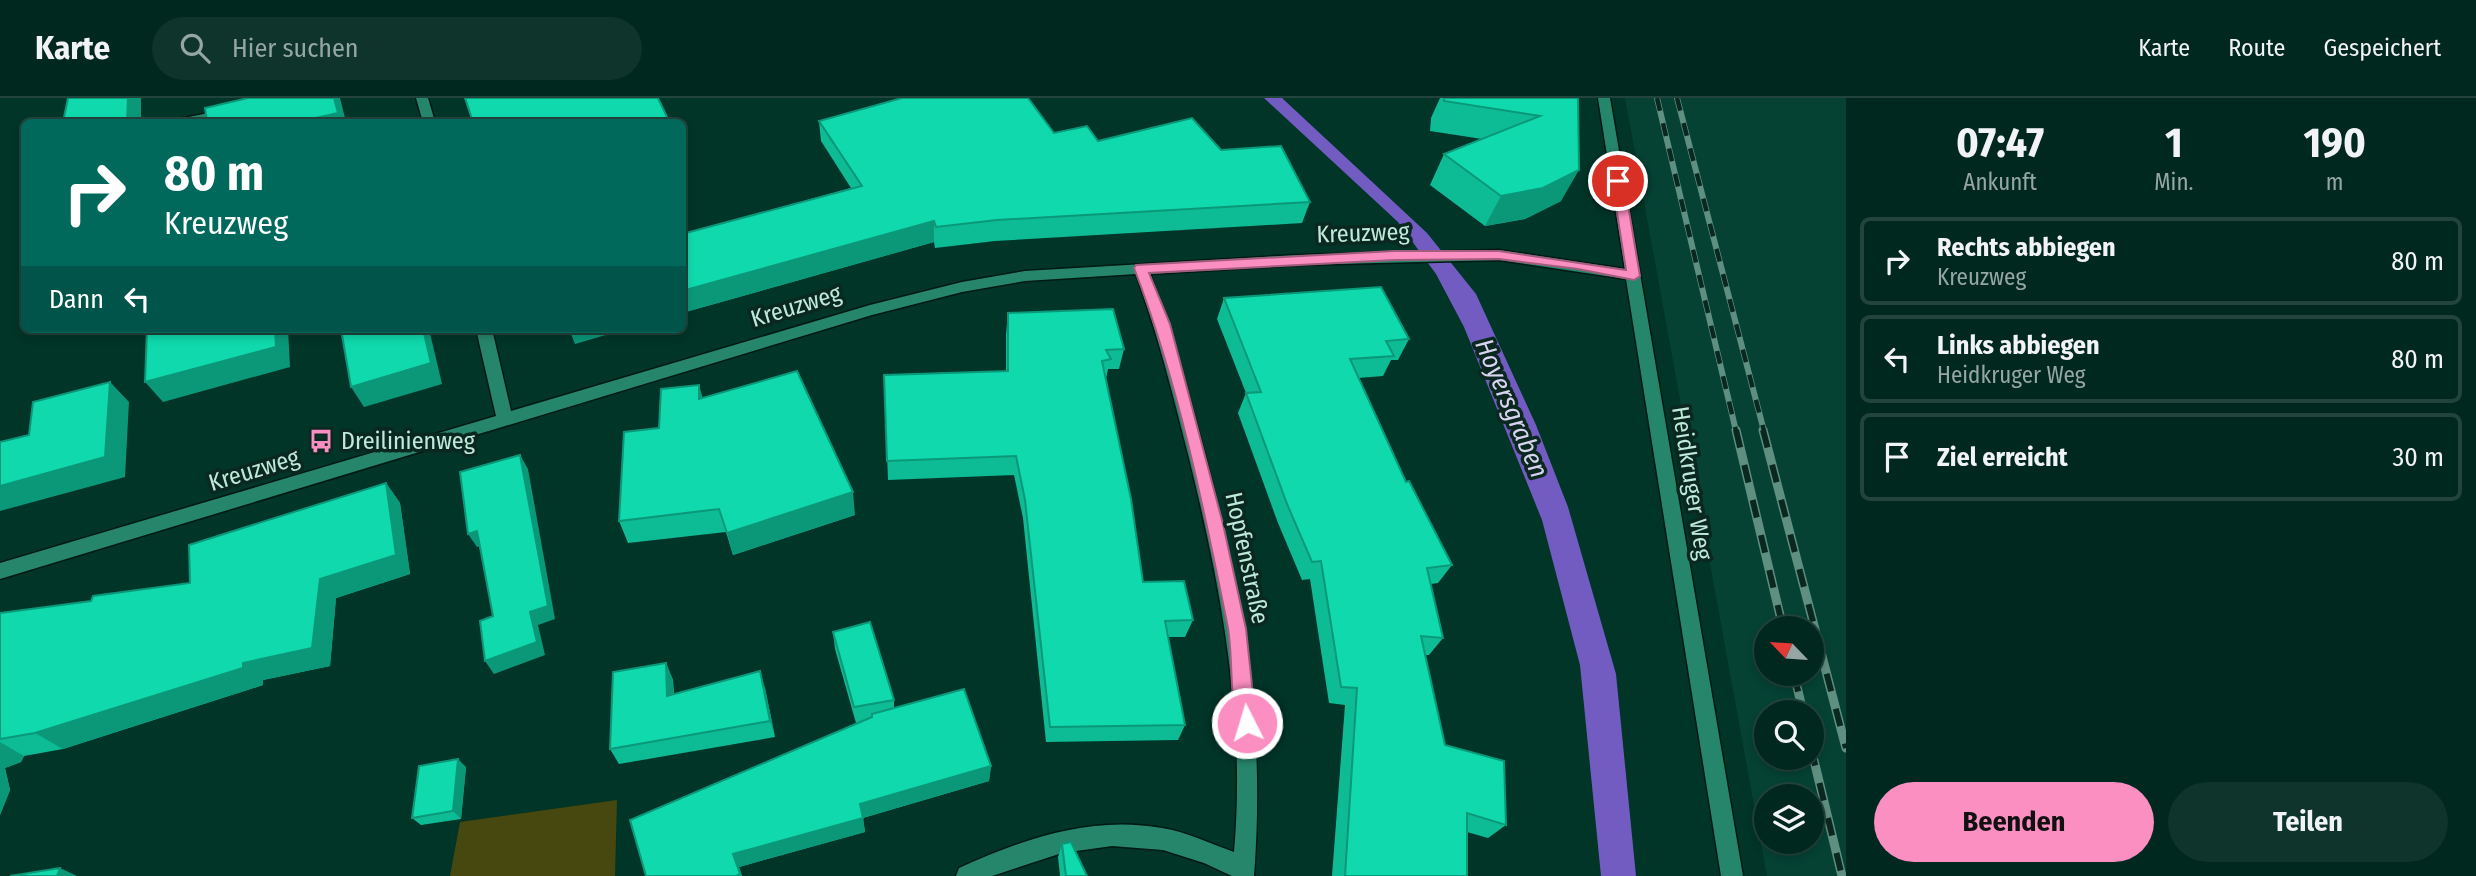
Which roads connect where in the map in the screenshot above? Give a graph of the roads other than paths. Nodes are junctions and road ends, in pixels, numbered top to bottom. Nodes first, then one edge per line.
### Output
1 (422, 98) edge
2 (1604, 98) edge
3 (246, 109) edge
4 (198, 119) edge
5 (428, 119) edge
6 (1141, 268) junction
7 (1634, 276) junction
8 (485, 333) edge
9 (505, 421) junction
10 (0, 571) edge
11 (1243, 871) edge
12 (967, 876) edge
13 (1732, 876) edge

1 - 5 street
2 - 7 street, Heidkruger Weg
3 - 4 street
6 - 7 street, Kreuzweg
6 - 9 street, Kreuzweg
6 - 11 street, Hopfenstraße
7 - 13 street, Heidkruger Weg
8 - 9 street
9 - 10 street, Kreuzweg
11 - 12 street, Hopfenstraße

